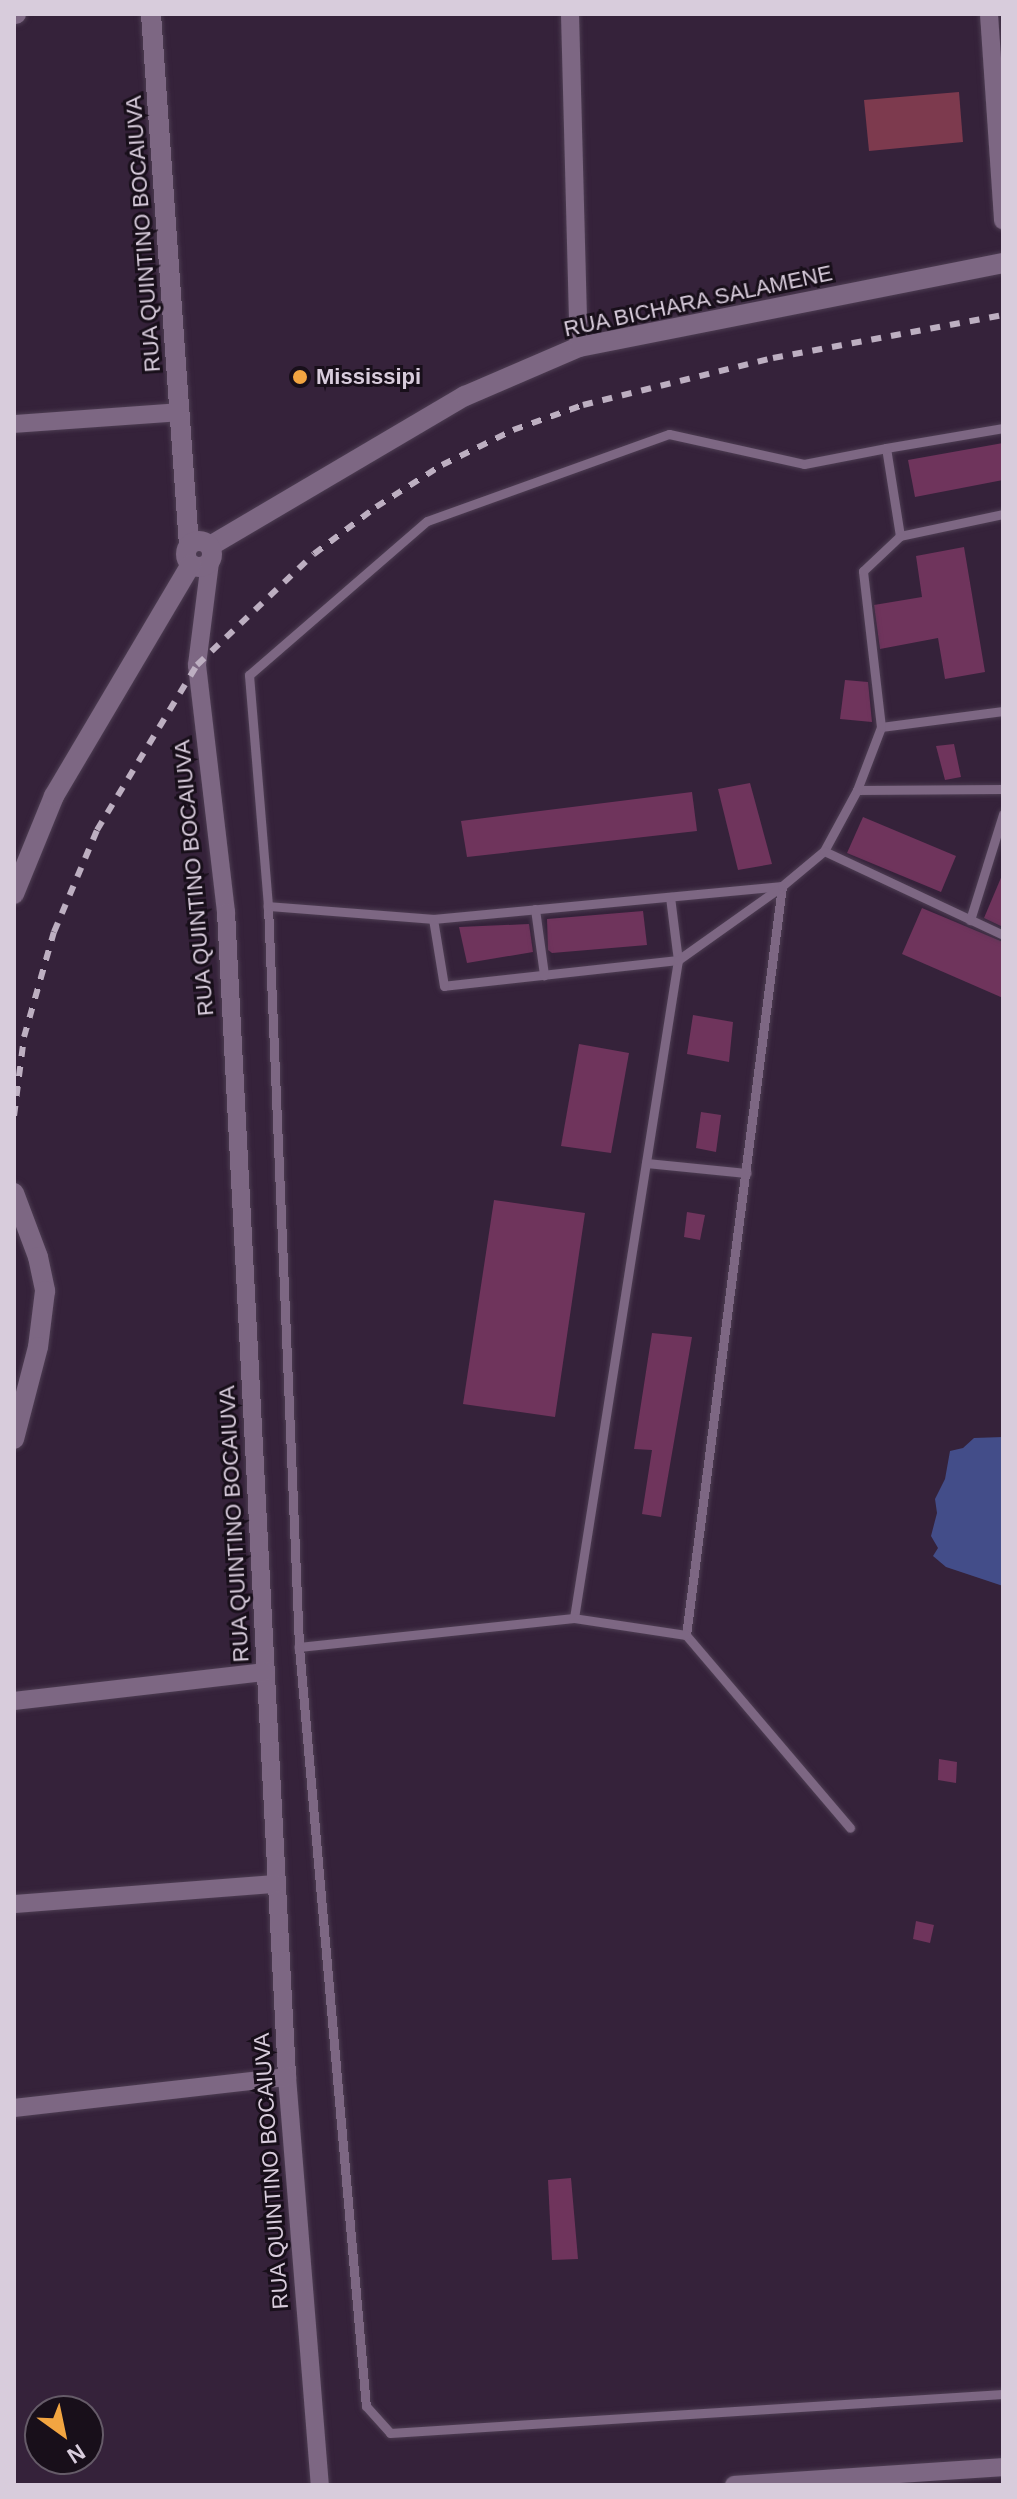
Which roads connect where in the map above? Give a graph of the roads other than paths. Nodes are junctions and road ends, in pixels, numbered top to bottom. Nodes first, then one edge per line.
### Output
1 (151, 14) edge
2 (570, 14) edge
3 (989, 14) edge
4 (1003, 221) edge
5 (1003, 263) edge
6 (579, 347) junction
7 (180, 412) junction
8 (14, 424) edge
9 (1003, 428) edge
10 (886, 448) junction
11 (1003, 514) edge
12 (900, 536) junction
13 (200, 554) junction
14 (1003, 711) edge
15 (881, 727) junction
16 (1003, 789) edge
17 (857, 790) junction
18 (1003, 814) edge
19 (824, 851) junction
20 (19, 870) edge
21 (782, 886) junction
22 (14, 894) edge
23 (670, 897) junction
24 (268, 906) junction
25 (535, 909) junction
26 (433, 919) junction
27 (970, 920) junction
28 (1003, 935) edge
29 (678, 960) junction
30 (544, 975) junction
31 (646, 1163) junction
32 (747, 1173) junction
33 (14, 1193) edge
34 (14, 1439) edge
35 (574, 1618) junction
36 (686, 1635) junction
37 (299, 1647) junction
38 (265, 1672) junction
39 (14, 1701) edge
40 (850, 1828) dead end
41 (276, 1884) junction
42 (14, 1904) edge
43 (287, 2077) junction
44 (14, 2108) edge
45 (1003, 2394) edge
46 (1003, 2467) edge
47 (320, 2485) edge
48 (734, 2485) edge

1 - 7 main road, RUA QUINTINO BOCAIUVA
2 - 6 street
3 - 4 street
5 - 6 main road, RUA BICHARA SALAMENE
6 - 13 main road, RUA BICHARA SALAMENE
7 - 8 street
7 - 13 main road, RUA QUINTINO BOCAIUVA
9 - 10 lane
10 - 12 lane
10 - 24 lane
11 - 12 lane
12 - 15 lane
13 - 20 main road, RUA BICHARA SALAMENE
13 - 38 street, RUA QUINTINO BOCAIUVA
14 - 15 lane
15 - 17 lane
16 - 17 lane
17 - 19 lane
18 - 27 lane
19 - 21 lane
19 - 27 lane
20 - 22 main road, RUA BICHARA SALAMENE
21 - 23 lane
21 - 29 lane
21 - 32 lane
23 - 25 lane
23 - 29 lane
24 - 26 lane
24 - 37 lane
25 - 26 lane
25 - 30 lane
26 - 30 lane
27 - 28 lane
29 - 30 lane
29 - 31 lane
31 - 32 lane
31 - 35 lane
32 - 36 lane
33 - 34 main road
35 - 36 lane
35 - 37 lane
36 - 40 lane
37 - 45 lane
38 - 39 street
38 - 41 street, RUA QUINTINO BOCAIUVA
41 - 42 street
41 - 43 street, RUA QUINTINO BOCAIUVA
43 - 44 street
43 - 47 street, RUA QUINTINO BOCAIUVA
46 - 48 street

